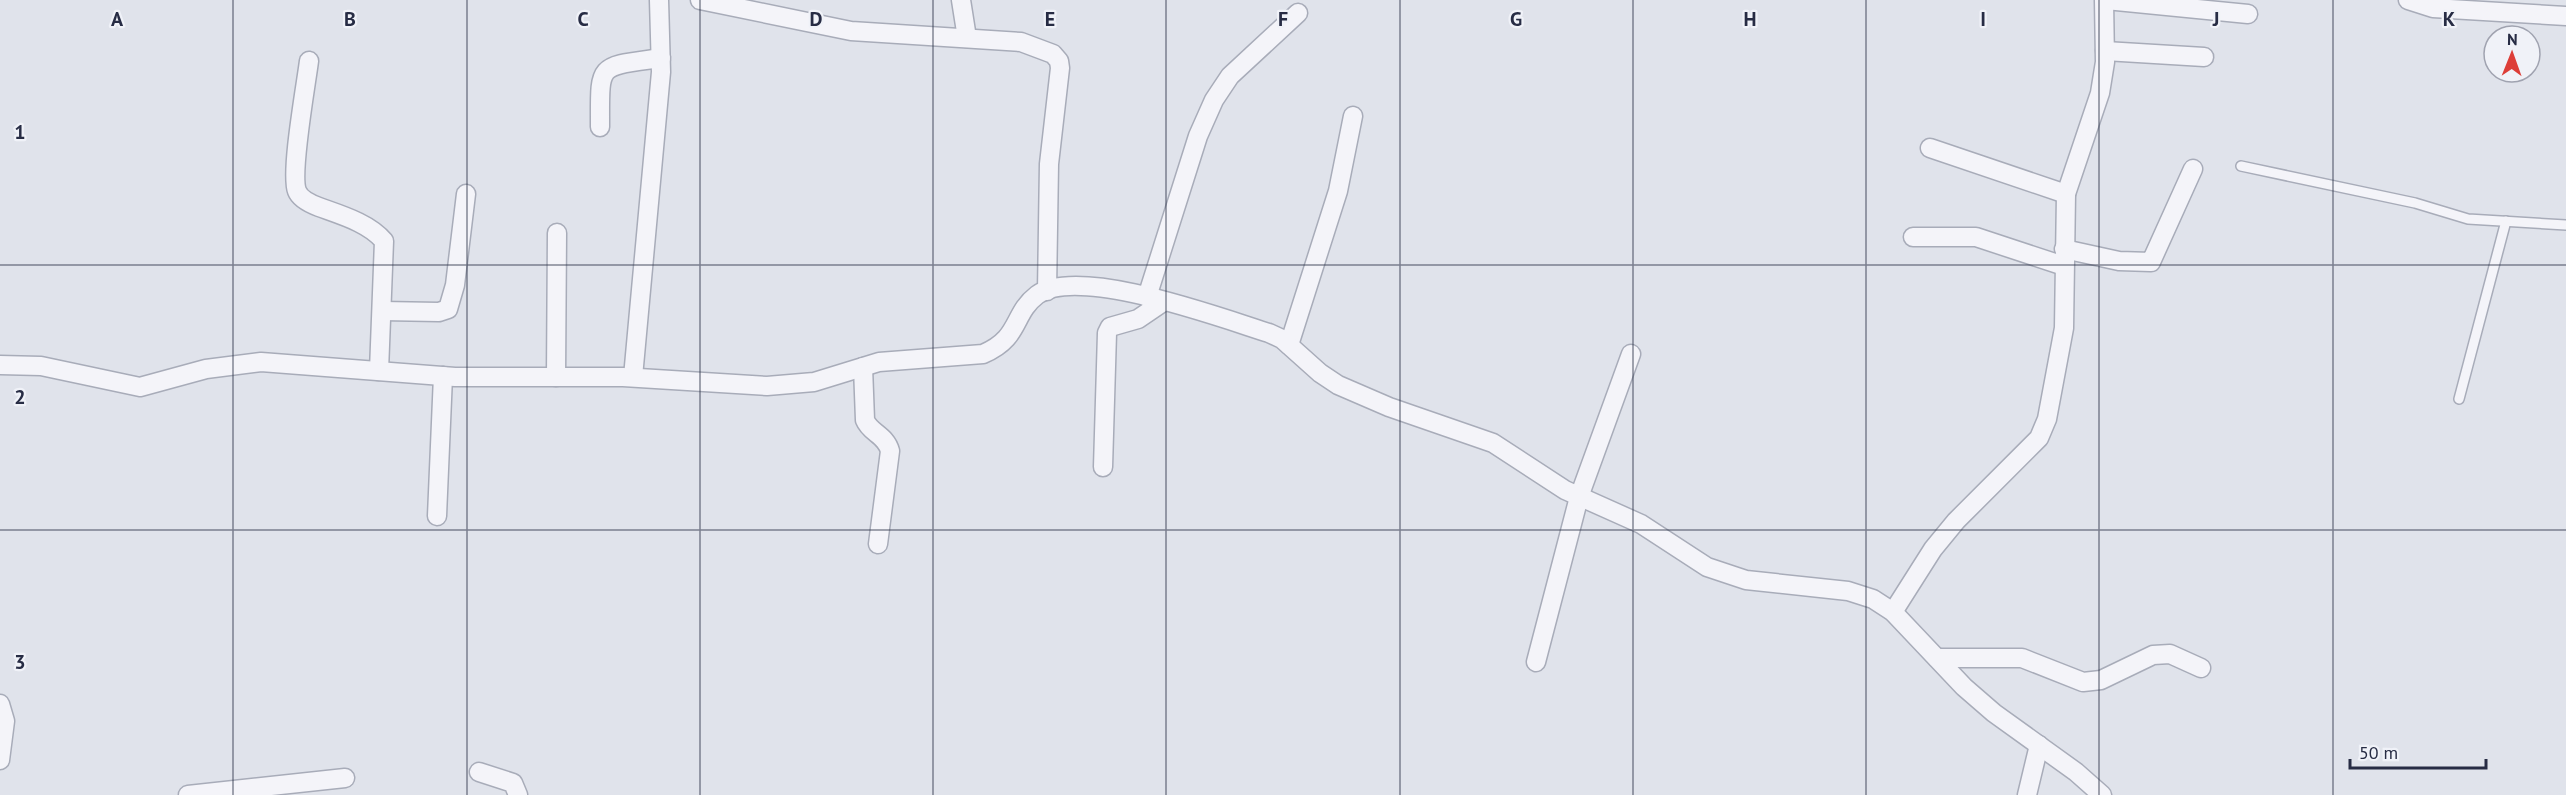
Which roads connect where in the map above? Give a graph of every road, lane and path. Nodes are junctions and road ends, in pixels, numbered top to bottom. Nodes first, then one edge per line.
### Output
1 (659, 0) edge
2 (700, 0) edge
3 (961, 0) edge
4 (2105, 0) edge
5 (2408, 0) edge
6 (1298, 13) dead end
7 (2248, 14) dead end
8 (2566, 16) edge
9 (967, 38) junction
10 (2104, 51) junction
11 (2204, 57) dead end
12 (661, 58) junction
13 (309, 61) dead end
14 (1353, 116) dead end
15 (600, 127) dead end
16 (1930, 148) dead end
17 (2241, 166) dead end
18 (2193, 169) dead end
19 (466, 194) dead end
20 (2066, 194) junction
21 (2506, 221) junction
22 (2566, 225) edge
23 (557, 233) dead end
24 (1913, 237) dead end
25 (2064, 257) junction
26 (1047, 291) junction
27 (1155, 300) junction
28 (382, 311) junction
29 (1288, 345) junction
30 (1631, 354) dead end
31 (0, 365) edge
32 (863, 367) junction
33 (379, 371) junction
34 (442, 376) junction
35 (556, 376) junction
36 (633, 377) junction
37 (2458, 399) dead end
38 (1103, 467) dead end
39 (1579, 497) junction
40 (437, 516) dead end
41 (878, 544) dead end
42 (1893, 612) junction
43 (1937, 658) junction
44 (1536, 662) dead end
45 (2201, 668) dead end
46 (0, 704) edge
47 (2039, 745) junction
48 (0, 760) edge
49 (479, 772) dead end
50 (345, 778) dead end
51 (188, 795) edge
52 (518, 795) edge
53 (2027, 795) edge
54 (2102, 795) edge

1 - 12 street
2 - 9 street
3 - 9 street
4 - 7 street
4 - 10 street
5 - 8 street
6 - 27 street
9 - 26 street
10 - 11 street
10 - 20 street
12 - 15 street
12 - 36 street
13 - 28 street
14 - 29 street
16 - 20 street
17 - 21 lane
18 - 25 street
19 - 28 street
20 - 25 street
21 - 22 lane
21 - 37 lane
23 - 35 street
24 - 25 street
25 - 42 street
26 - 27 street
26 - 32 street
27 - 29 street
27 - 38 street
28 - 33 street
29 - 39 street
30 - 39 street
31 - 33 street
32 - 36 street
32 - 41 street
33 - 34 street
34 - 35 street
34 - 40 street
35 - 36 street
39 - 42 street
39 - 44 street
42 - 43 street
43 - 45 street
43 - 47 street
46 - 48 street
47 - 53 street
47 - 54 street
49 - 52 street
50 - 51 street

